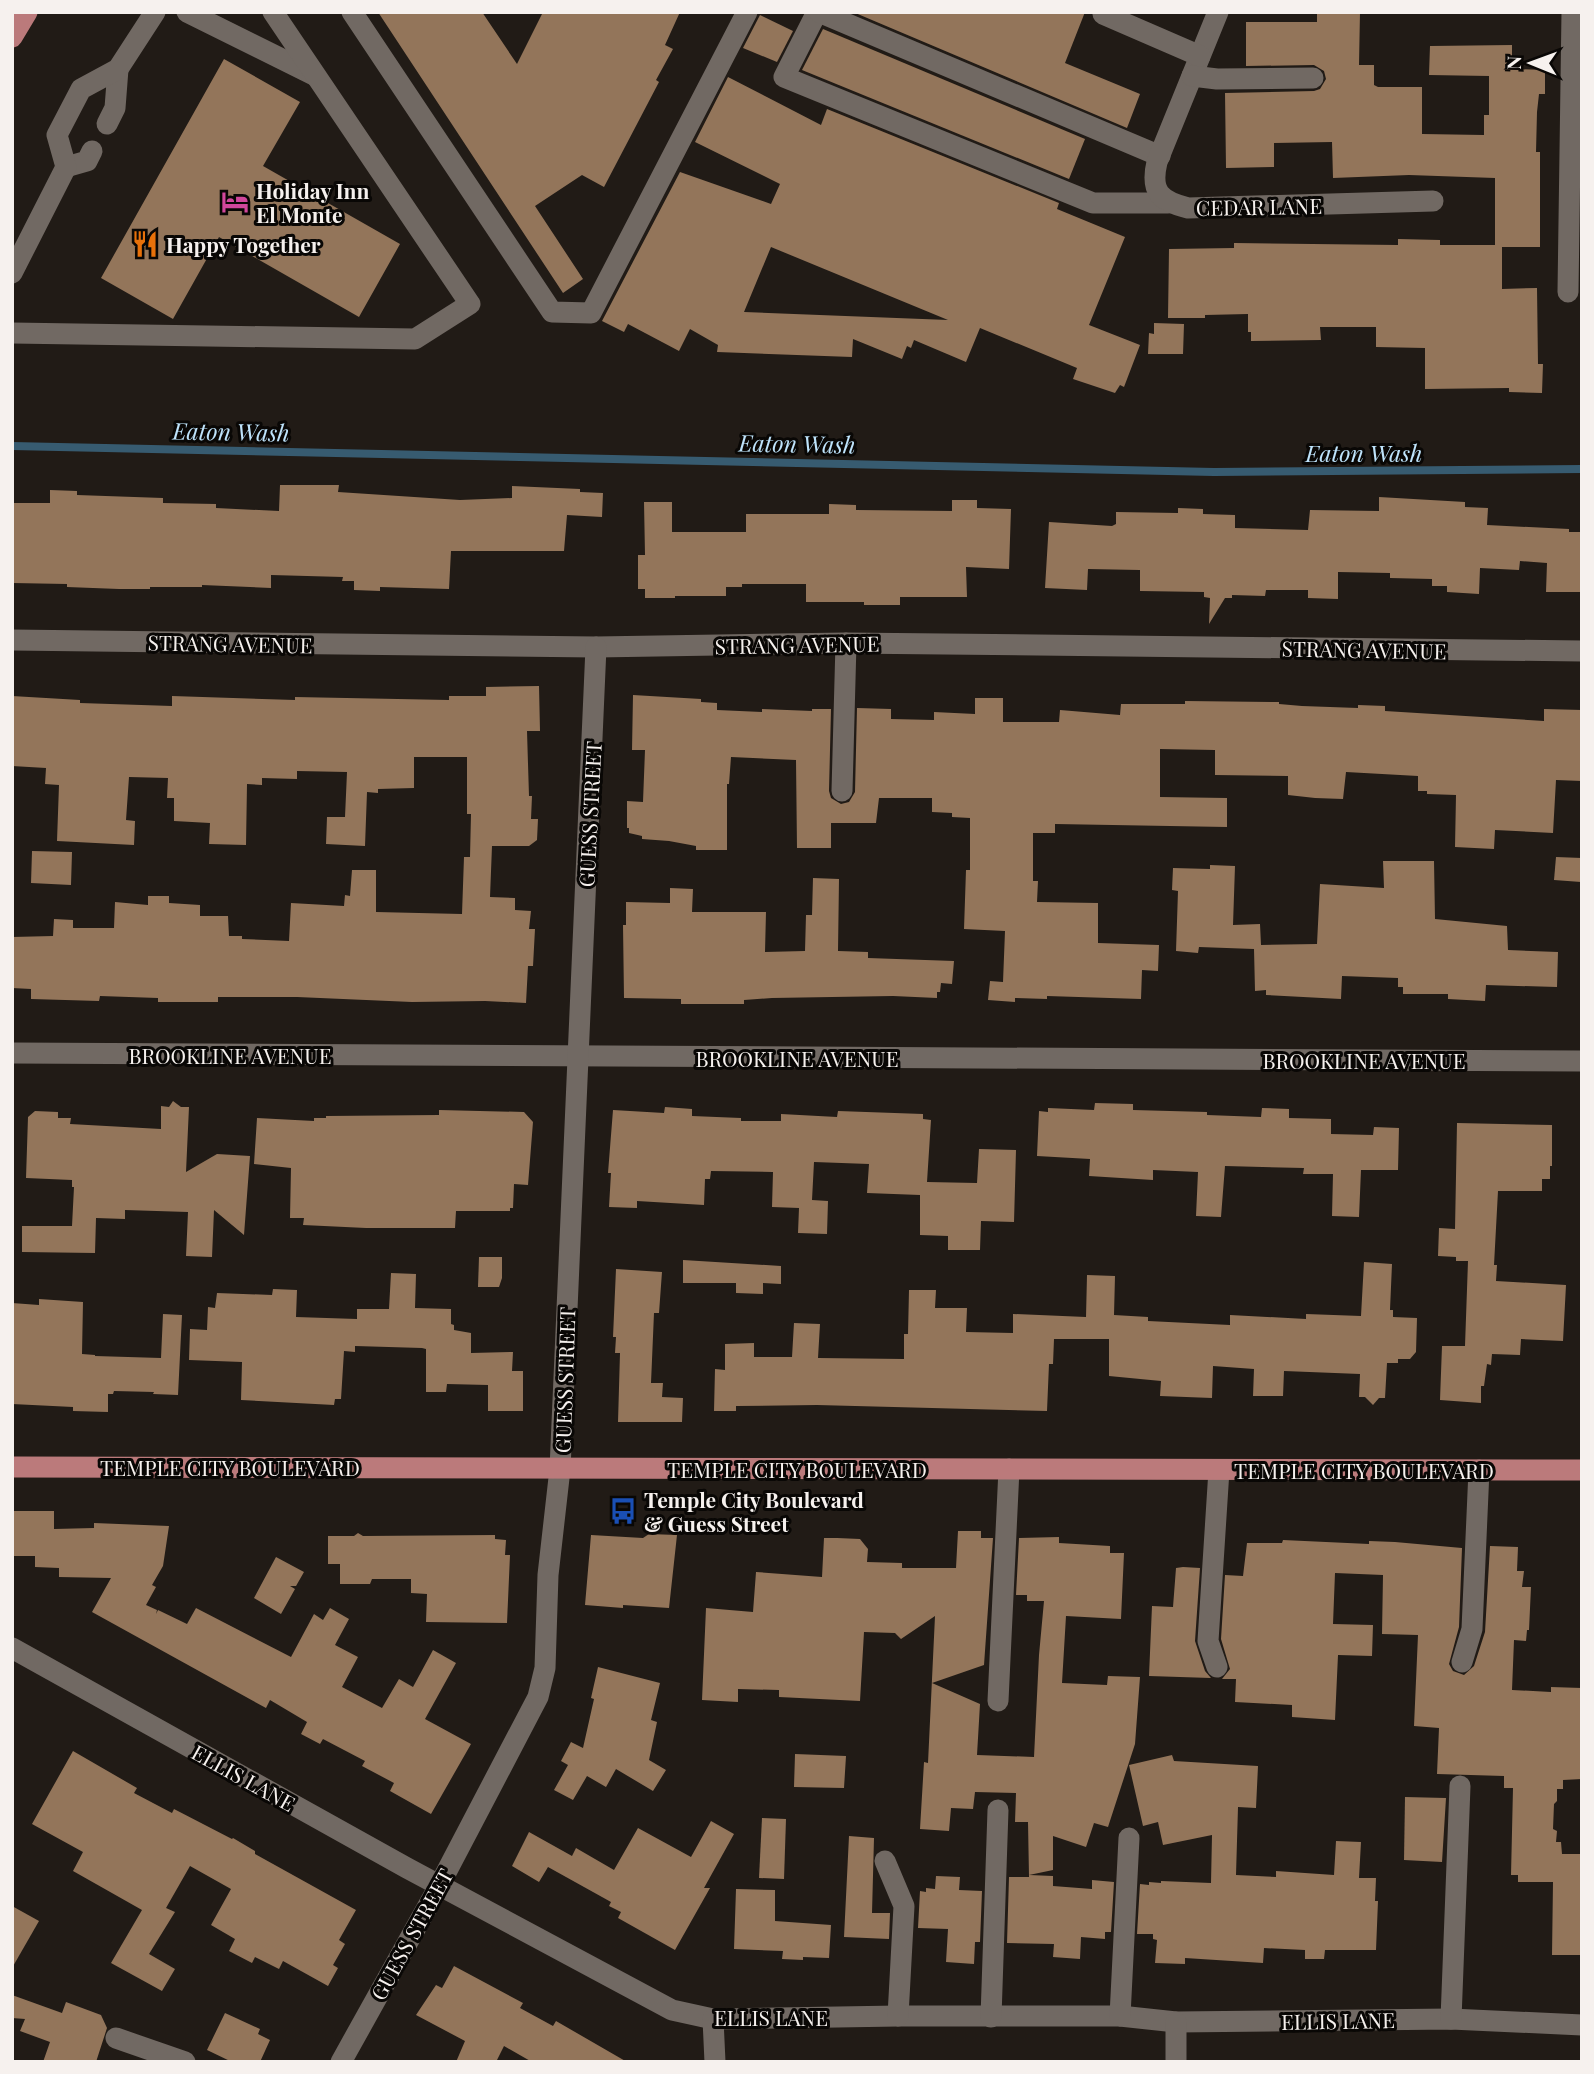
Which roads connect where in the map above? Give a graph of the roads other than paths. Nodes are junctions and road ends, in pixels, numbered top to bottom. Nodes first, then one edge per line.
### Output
1 (27, 12) edge
2 (187, 12) edge
3 (273, 12) edge
4 (352, 12) edge
5 (747, 12) edge
6 (818, 12) edge
7 (1218, 12) edge
8 (1572, 12) edge
9 (154, 13) edge
10 (1103, 14) dead end
11 (12, 37) edge
12 (1196, 66) junction
13 (118, 69) junction
14 (317, 76) junction
15 (1313, 78) dead end
16 (107, 124) dead end
17 (92, 151) dead end
18 (1160, 156) junction
19 (66, 167) junction
20 (1433, 201) dead end
21 (1168, 203) junction
22 (18, 247) edge
23 (12, 273) edge
24 (1568, 292) dead end
25 (12, 333) edge
26 (12, 640) edge
27 (846, 643) junction
28 (596, 647) junction
29 (1582, 651) edge
30 (842, 791) dead end
31 (12, 1054) edge
32 (577, 1057) junction
33 (1582, 1061) edge
34 (12, 1467) edge
35 (560, 1469) junction
36 (1009, 1469) junction
37 (1219, 1469) junction
38 (1479, 1470) junction
39 (1582, 1470) edge
40 (12, 1648) edge
41 (1462, 1662) dead end
42 (1217, 1667) dead end
43 (998, 1701) dead end
44 (1460, 1786) dead end
45 (998, 1810) dead end
46 (1129, 1838) dead end
47 (885, 1861) dead end
48 (439, 1885) junction
49 (898, 2016) junction
50 (1120, 2016) junction
51 (991, 2017) junction
52 (1451, 2019) junction
53 (713, 2020) junction
54 (1175, 2022) junction
55 (1582, 2025) edge
56 (116, 2038) dead end
57 (185, 2062) edge
58 (341, 2062) edge
59 (715, 2062) edge
60 (1176, 2062) edge

1 - 11 main road
2 - 14 street
3 - 14 street
4 - 5 street
6 - 18 street
6 - 21 street
7 - 12 street, CEDAR LANE
8 - 24 street
9 - 13 street
10 - 12 street
12 - 15 street
12 - 18 street, CEDAR LANE
13 - 16 street
13 - 19 street
14 - 25 street
17 - 19 street
18 - 21 street, CEDAR LANE
19 - 22 street
20 - 21 street, CEDAR LANE
22 - 23 street
26 - 28 street, STRANG AVENUE
27 - 28 street, STRANG AVENUE
27 - 29 street, STRANG AVENUE
27 - 30 street
28 - 32 street, GUESS STREET
31 - 32 street, BROOKLINE AVENUE
32 - 33 street, BROOKLINE AVENUE
32 - 35 street, GUESS STREET
34 - 35 main road, TEMPLE CITY BOULEVARD
35 - 36 main road, TEMPLE CITY BOULEVARD
35 - 48 street, GUESS STREET
36 - 37 main road, TEMPLE CITY BOULEVARD
36 - 43 street
37 - 38 main road, TEMPLE CITY BOULEVARD
37 - 42 street
38 - 39 main road, TEMPLE CITY BOULEVARD
38 - 41 street
40 - 48 street, ELLIS LANE
44 - 52 street
45 - 51 street
46 - 50 street
47 - 49 street
48 - 53 street, ELLIS LANE
48 - 58 street, GUESS STREET
49 - 51 street, ELLIS LANE
49 - 53 street, ELLIS LANE
50 - 51 street, ELLIS LANE
50 - 54 street, ELLIS LANE
52 - 54 street, ELLIS LANE
52 - 55 street, ELLIS LANE
53 - 59 street
54 - 60 street
56 - 57 street

